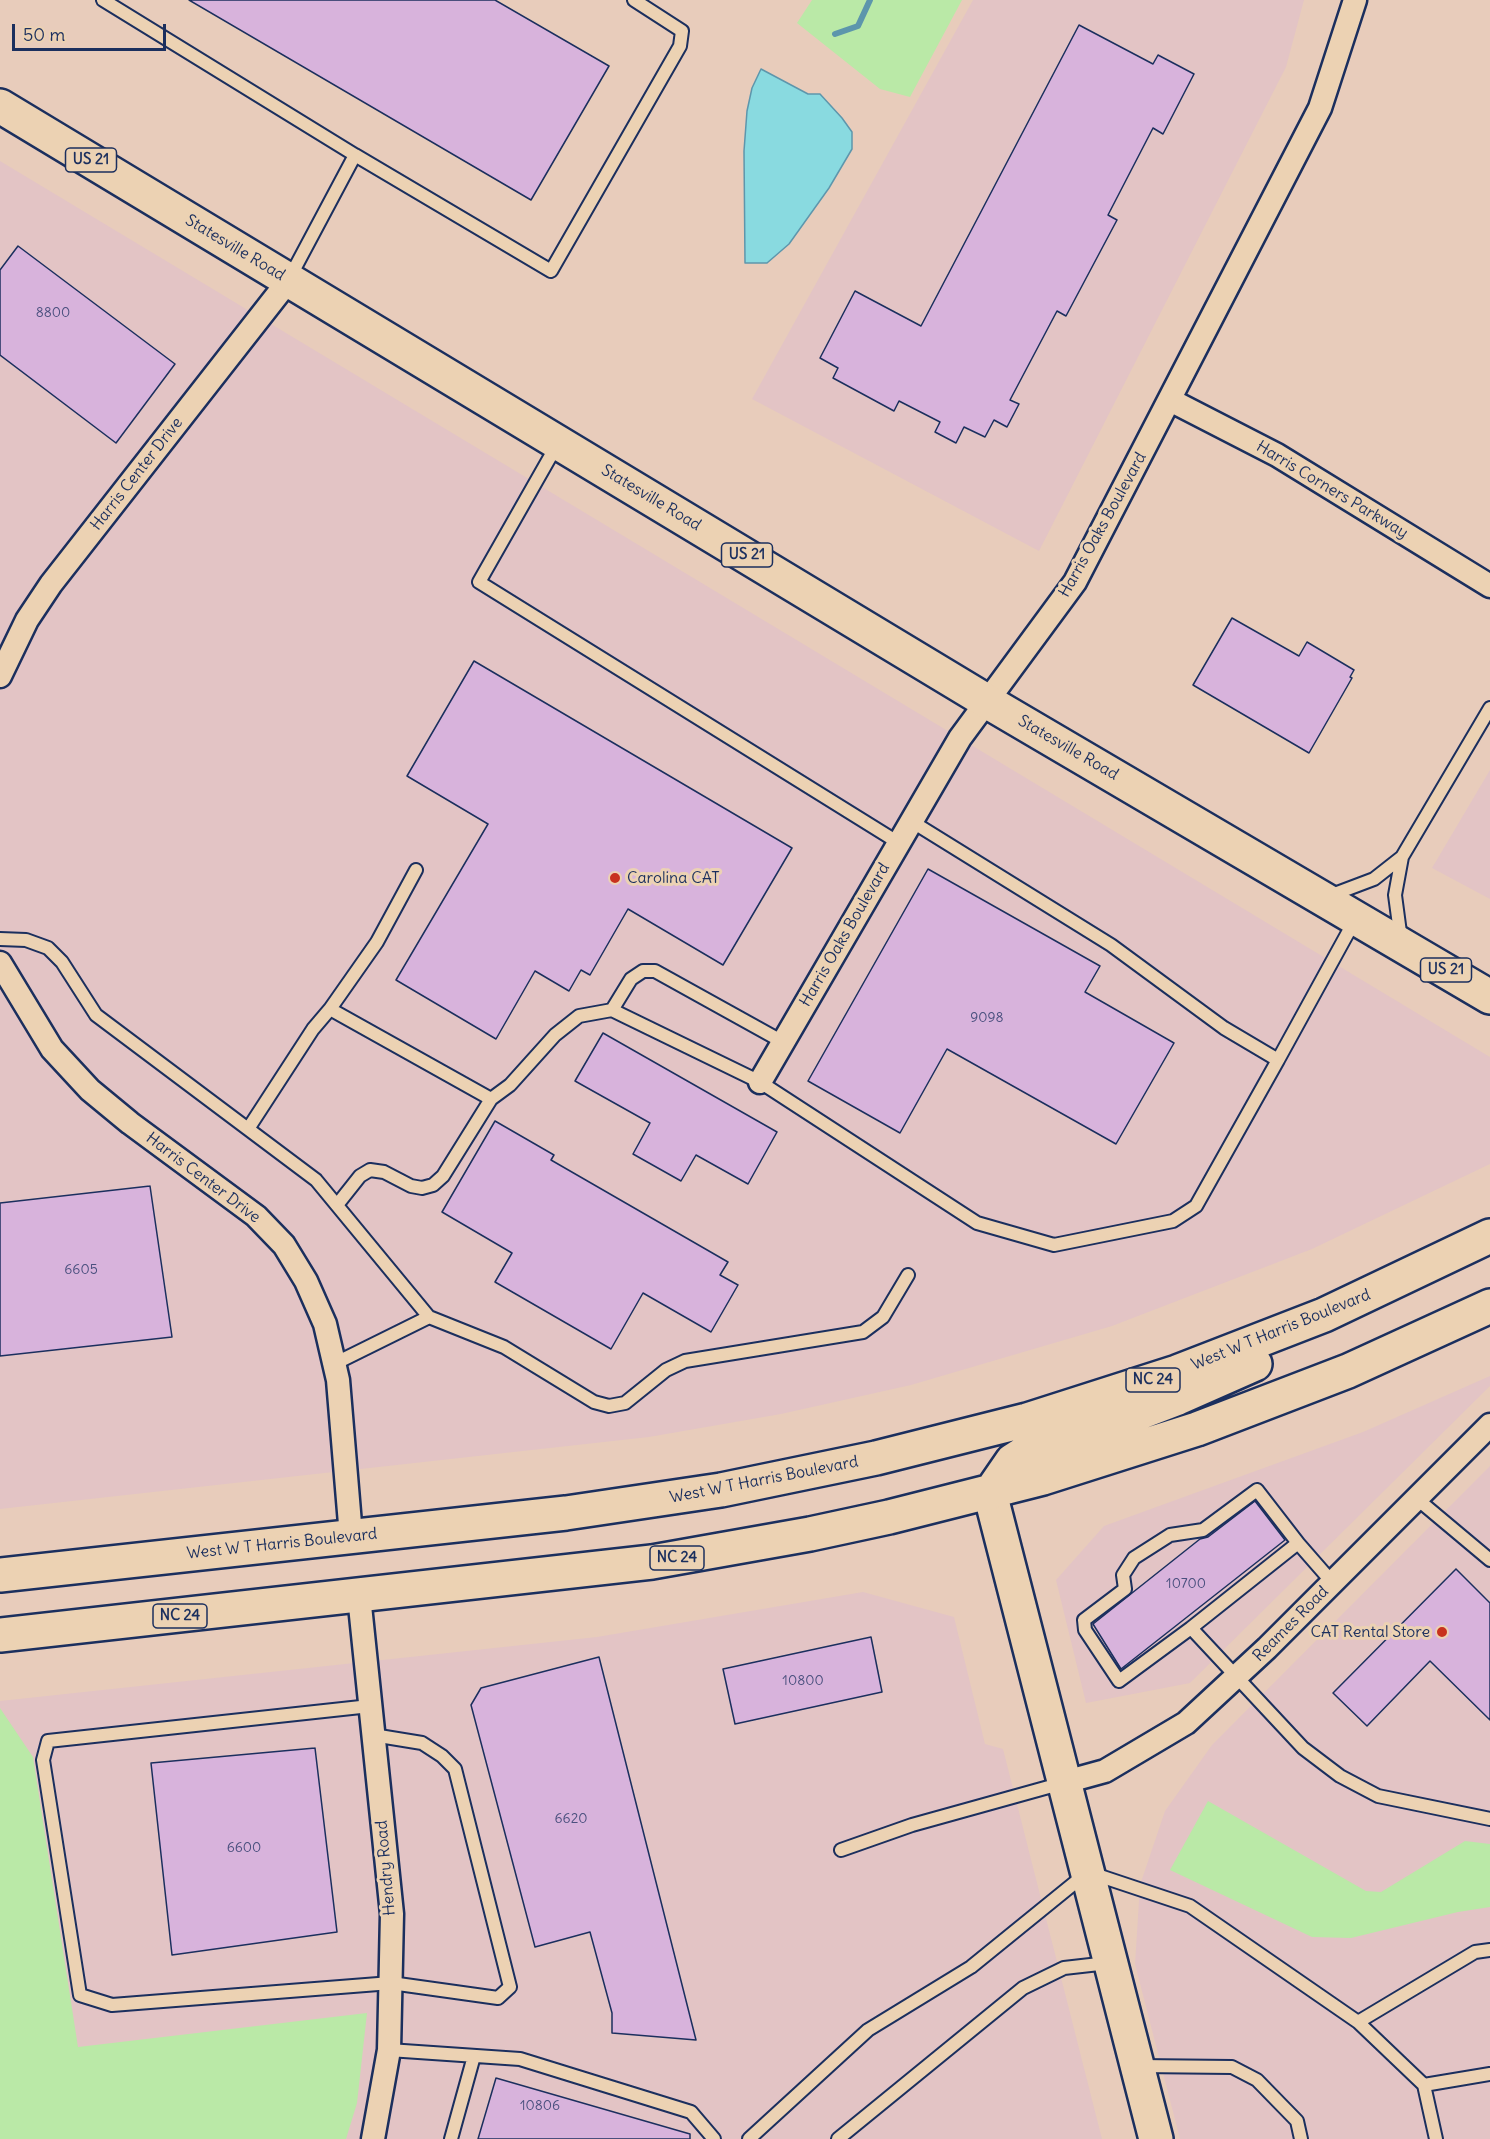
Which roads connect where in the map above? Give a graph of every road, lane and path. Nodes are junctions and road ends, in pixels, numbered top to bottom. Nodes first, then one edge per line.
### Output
1 (104, 0) edge
2 (634, 0) edge
3 (1355, 0) edge
4 (0, 106) edge
5 (355, 155) junction
6 (288, 280) junction
7 (1170, 400) junction
8 (559, 442) junction
9 (1490, 586) edge
10 (0, 676) edge
11 (988, 702) junction
12 (1490, 708) edge
13 (911, 821) junction
14 (898, 843) junction
15 (1402, 857) junction
16 (416, 870) dead end
17 (1324, 898) junction
18 (1356, 917) junction
19 (0, 939) edge
20 (1401, 944) junction
21 (0, 963) edge
22 (1490, 997) edge
23 (330, 1009) junction
24 (612, 1010) junction
25 (783, 1042) junction
26 (1278, 1060) junction
27 (760, 1082) junction
28 (491, 1099) junction
29 (248, 1129) junction
30 (337, 1205) junction
31 (1490, 1236) edge
32 (908, 1275) dead end
33 (1397, 1282) junction
34 (1490, 1306) edge
35 (429, 1317) junction
36 (334, 1364) junction
37 (1490, 1425) edge
38 (990, 1493) junction
39 (1416, 1498) junction
40 (351, 1536) junction
41 (1298, 1543) junction
42 (1490, 1560) edge
43 (0, 1575) edge
44 (1332, 1582) junction
45 (359, 1596) junction
46 (1191, 1628) junction
47 (0, 1635) edge
48 (1237, 1677) junction
49 (370, 1706) junction
50 (373, 1735) junction
51 (1065, 1782) junction
52 (1490, 1819) edge
53 (840, 1850) dead end
54 (1088, 1872) junction
55 (1490, 1950) edge
56 (1111, 1963) junction
57 (391, 1983) junction
58 (1358, 2022) junction
59 (389, 2050) junction
60 (474, 2056) junction
61 (1137, 2066) junction
62 (1490, 2074) edge
63 (1424, 2085) junction
64 (373, 2139) edge
65 (451, 2139) edge
66 (714, 2139) edge
67 (749, 2139) edge
68 (838, 2139) edge
69 (1156, 2139) edge
70 (1301, 2139) edge
71 (1436, 2139) edge

1 - 5 lane
2 - 5 lane
3 - 7 street, Harris Oaks Boulevard
4 - 6 main road, Statesville Road / US 21
5 - 6 lane
6 - 8 main road, Statesville Road / US 21
6 - 10 street, Harris Center Drive
7 - 9 street, Harris Corners Parkway
7 - 11 street, Harris Oaks Boulevard
8 - 11 main road, Statesville Road / US 21
8 - 14 lane
11 - 13 street, Harris Oaks Boulevard
11 - 17 main road, Statesville Road / US 21
12 - 15 lane
13 - 14 street, Harris Oaks Boulevard
13 - 26 lane
14 - 25 street, Harris Oaks Boulevard
15 - 17 lane
15 - 20 lane
16 - 23 lane
17 - 18 main road, Statesville Road / US 21
18 - 20 main road, Statesville Road / US 21
18 - 26 lane
19 - 29 lane
20 - 22 main road, Statesville Road / US 21
21 - 36 street, Harris Center Drive
23 - 28 lane
23 - 29 lane
24 - 25 lane
24 - 27 lane
24 - 28 lane
25 - 27 street, Harris Oaks Boulevard
26 - 27 lane
28 - 30 lane
29 - 30 lane
30 - 35 lane
31 - 33 main road, West W T Harris Boulevard / NC 24
32 - 35 lane
33 - 38 main road
33 - 40 main road, West W T Harris Boulevard / NC 24
34 - 38 main road, NC 24
35 - 36 lane
36 - 40 street, Harris Center Drive
37 - 39 street, Reames Road
38 - 45 main road, NC 24
38 - 51 main road
39 - 42 lane
39 - 44 street, Reames Road
40 - 43 main road, West W T Harris Boulevard / NC 24
41 - 44 lane
41 - 46 lane
41 - 46 lane
44 - 48 street, Reames Road
45 - 47 main road, NC 24
45 - 49 street, Hendry Road
46 - 48 lane
48 - 51 street, Reames Road
48 - 52 lane
49 - 50 street, Hendry Road
49 - 57 lane
50 - 57 street, Hendry Road
50 - 57 lane
51 - 53 lane
51 - 54 main road
54 - 56 main road
54 - 58 lane
54 - 67 lane
55 - 58 lane
56 - 61 main road
56 - 68 lane
57 - 59 street, Hendry Road
58 - 63 lane
59 - 60 lane
59 - 64 street, Hendry Road
60 - 65 lane
60 - 66 lane
61 - 69 main road
61 - 70 lane
62 - 63 lane
63 - 71 lane

